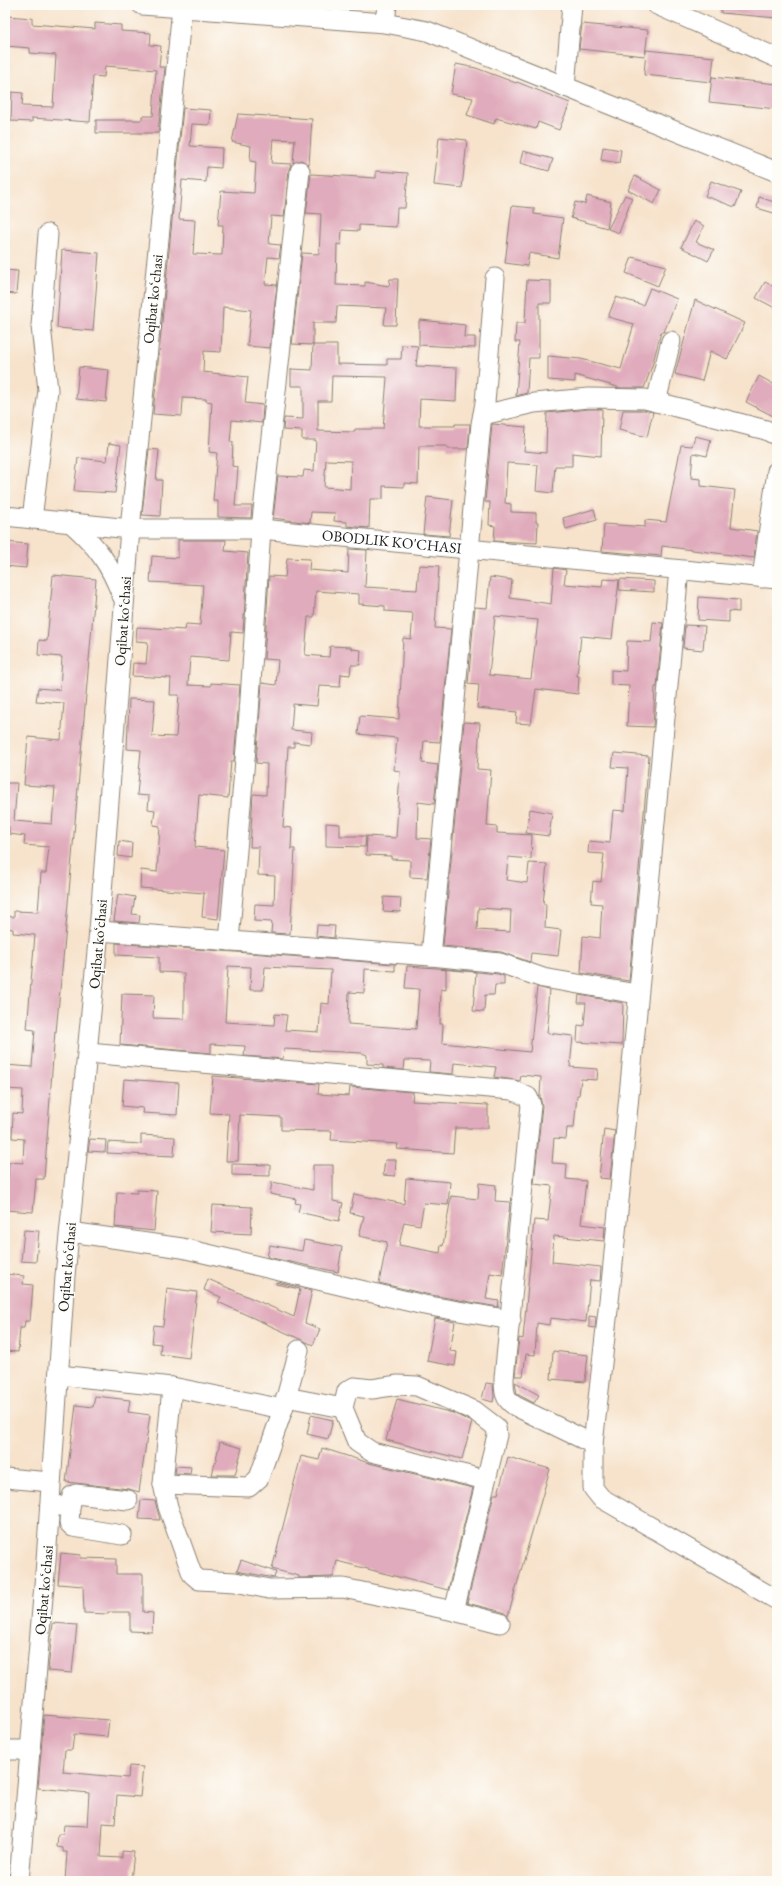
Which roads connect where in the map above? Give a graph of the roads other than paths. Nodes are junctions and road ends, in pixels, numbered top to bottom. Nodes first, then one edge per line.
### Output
1 (142, 5) edge
2 (572, 5) edge
3 (657, 5) edge
4 (182, 8) junction
5 (386, 14) edge
6 (777, 58) edge
7 (565, 87) junction
8 (300, 171) dead end
9 (777, 172) edge
10 (48, 234) dead end
11 (496, 278) dead end
12 (671, 342) dead end
13 (656, 402) junction
14 (483, 415) junction
15 (777, 436) edge
16 (777, 471) edge
17 (5, 516) edge
18 (32, 519) junction
19 (71, 523) junction
20 (130, 529) junction
21 (261, 529) junction
22 (469, 550) junction
23 (679, 570) junction
24 (769, 579) edge
25 (124, 601) junction
26 (99, 931) junction
27 (229, 941) junction
28 (431, 956) junction
29 (637, 994) junction
30 (88, 1053) junction
31 (70, 1232) junction
32 (511, 1320) junction
33 (299, 1350) dead end
34 (59, 1376) junction
35 (172, 1388) junction
36 (285, 1403) junction
37 (343, 1408) junction
38 (593, 1444) junction
39 (5, 1478) edge
40 (486, 1480) junction
41 (52, 1482) junction
42 (163, 1484) junction
43 (128, 1500) dead end
44 (50, 1504) junction
45 (70, 1507) junction
46 (122, 1536) dead end
47 (777, 1600) edge
48 (454, 1611) junction
49 (500, 1623) dead end
50 (5, 1750) edge
51 (31, 1750) junction
52 (19, 1881) edge

1 - 4 street
2 - 7 street
3 - 6 street
4 - 5 street
4 - 20 street, Oqibat koʻchasi
5 - 7 street
7 - 9 street
8 - 21 street
10 - 18 street
11 - 14 street
12 - 13 street
13 - 14 street
13 - 15 street
14 - 22 street
16 - 24 street
17 - 18 street, OBODLIK KO'CHASI
18 - 19 street, OBODLIK KO'CHASI
19 - 20 street, OBODLIK KO'CHASI
19 - 25 street
20 - 21 street, OBODLIK KO'CHASI
20 - 25 street, Oqibat koʻchasi
21 - 22 street, OBODLIK KO'CHASI
21 - 27 street
22 - 23 street, OBODLIK KO'CHASI
22 - 28 street
23 - 24 street, OBODLIK KO'CHASI
23 - 29 street
25 - 26 street, Oqibat koʻchasi
26 - 27 street
26 - 30 street, Oqibat koʻchasi
27 - 28 street
28 - 29 street
29 - 38 street
30 - 31 street, Oqibat koʻchasi
30 - 32 street
31 - 32 street
31 - 34 street, Oqibat koʻchasi
32 - 38 street
33 - 36 street
34 - 35 street
34 - 41 street, Oqibat koʻchasi
35 - 36 street
35 - 42 street
36 - 37 street
36 - 42 street
37 - 40 street
37 - 40 street
38 - 47 street
39 - 41 street
40 - 48 street
41 - 44 street, Oqibat koʻchasi
42 - 48 street
43 - 45 street
44 - 45 street
44 - 51 street, Oqibat koʻchasi
45 - 46 street
48 - 49 street
50 - 51 street
51 - 52 street, Oqibat koʻchasi

